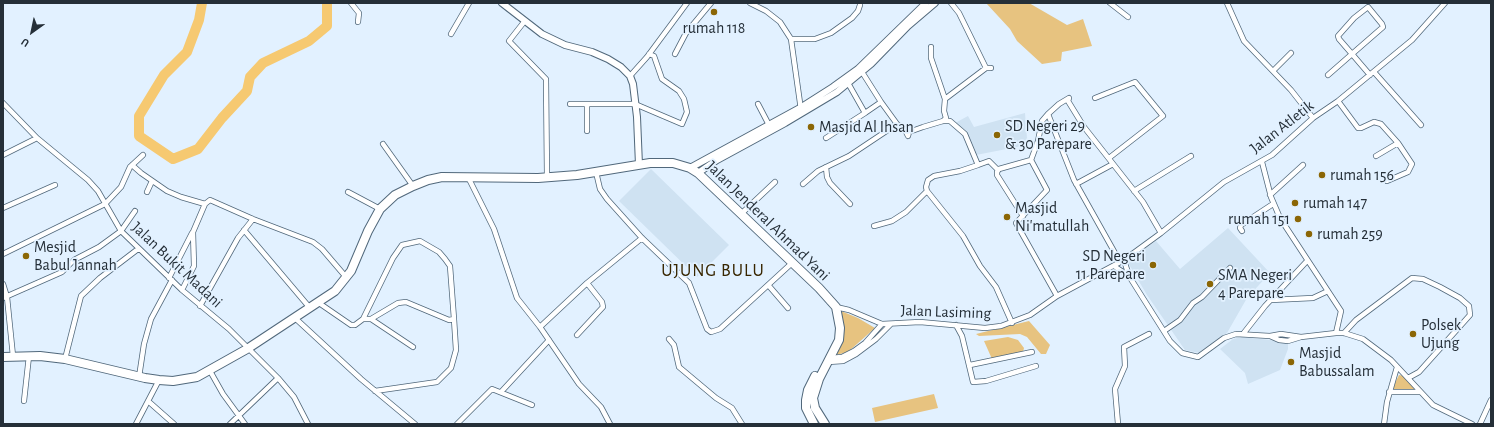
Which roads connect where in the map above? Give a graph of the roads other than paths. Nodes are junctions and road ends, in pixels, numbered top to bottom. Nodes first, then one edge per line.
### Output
1 (350, 3) edge
2 (469, 3) edge
3 (502, 3) edge
4 (687, 3) edge
5 (711, 3) edge
6 (750, 3) edge
7 (926, 3) edge
8 (935, 3) edge
9 (951, 3) edge
10 (1110, 3) edge
11 (1227, 3) edge
12 (1445, 3) edge
13 (860, 5) dead end
14 (1128, 17) dead end
15 (358, 22) dead end
16 (524, 22) junction
17 (451, 34) dead end
18 (791, 39) junction
19 (932, 47) dead end
20 (1291, 53) dead end
21 (649, 54) junction
22 (675, 54) dead end
23 (1352, 54) junction
24 (1273, 70) junction
25 (862, 72) junction
26 (1372, 74) junction
27 (1328, 75) dead end
28 (630, 76) junction
29 (848, 82) junction
30 (833, 91) junction
31 (1095, 98) dead end
32 (945, 99) junction
33 (1338, 101) junction
34 (881, 102) junction
35 (3, 103) edge
36 (570, 104) dead end
37 (587, 104) junction
38 (635, 104) junction
39 (758, 104) dead end
40 (801, 111) junction
41 (865, 113) junction
42 (1048, 114) junction
43 (1313, 118) junction
44 (943, 121) junction
45 (897, 124) junction
46 (769, 125) junction
47 (1421, 125) dead end
48 (587, 131) dead end
49 (37, 138) junction
50 (826, 138) dead end
51 (1398, 143) junction
52 (383, 144) dead end
53 (3, 155) edge
54 (143, 155) dead end
55 (1191, 156) dead end
56 (1376, 156) dead end
57 (1108, 158) junction
58 (1031, 160) junction
59 (1262, 162) junction
60 (1113, 164) junction
61 (132, 165) junction
62 (639, 165) junction
63 (978, 165) junction
64 (1303, 165) dead end
65 (826, 167) junction
66 (690, 168) junction
67 (999, 169) junction
68 (596, 172) junction
69 (698, 173) junction
70 (468, 177) junction
71 (546, 177) junction
72 (152, 181) junction
73 (1387, 181) dead end
74 (775, 182) dead end
75 (802, 184) dead end
76 (1076, 184) junction
77 (55, 185) dead end
78 (413, 186) junction
79 (927, 191) junction
80 (1134, 191) junction
81 (147, 192) dead end
82 (348, 192) dead end
83 (1270, 195) junction
84 (105, 204) junction
85 (206, 204) junction
86 (850, 204) dead end
87 (1273, 204) junction
88 (3, 208) edge
89 (380, 209) junction
90 (135, 211) dead end
91 (741, 214) junction
92 (1023, 216) junction
93 (253, 219) junction
94 (874, 226) dead end
95 (244, 230) junction
96 (121, 231) junction
97 (1242, 231) dead end
98 (193, 232) junction
99 (1161, 233) junction
100 (642, 238) junction
101 (138, 249) junction
102 (3, 254) edge
103 (1307, 260) junction
104 (1122, 261) junction
105 (792, 263) junction
106 (1114, 266) junction
107 (1230, 268) dead end
108 (1129, 276) junction
109 (346, 278) junction
110 (170, 279) junction
111 (587, 283) junction
112 (3, 284) edge
113 (769, 286) junction
114 (182, 290) junction
115 (1328, 291) junction
116 (1058, 296) junction
117 (5, 297) edge
118 (1270, 300) junction
119 (319, 303) junction
120 (200, 306) junction
121 (836, 307) junction
122 (310, 308) junction
123 (788, 308) dead end
124 (295, 318) junction
125 (363, 319) junction
126 (371, 319) junction
127 (454, 320) junction
128 (1012, 323) junction
129 (882, 324) junction
130 (891, 324) junction
131 (956, 325) junction
132 (540, 327) junction
133 (1164, 331) junction
134 (1336, 333) junction
135 (1344, 333) junction
136 (1149, 334) dead end
137 (1243, 334) junction
138 (577, 335) dead end
139 (669, 339) dead end
140 (549, 340) junction
141 (413, 347) dead end
142 (247, 349) junction
143 (1032, 352) dead end
144 (13, 356) junction
145 (29, 356) junction
146 (3, 357) edge
147 (65, 359) junction
148 (828, 363) junction
149 (970, 365) junction
150 (1036, 366) dead end
151 (1397, 367) junction
152 (210, 371) junction
153 (139, 377) junction
154 (278, 378) junction
155 (1408, 378) junction
156 (159, 380) junction
157 (375, 391) junction
158 (500, 392) junction
159 (1389, 392) junction
160 (1420, 392) junction
161 (1491, 400) edge
162 (24, 401) dead end
163 (148, 401) junction
164 (532, 405) dead end
165 (238, 416) junction
166 (136, 424) edge
167 (174, 424) edge
168 (230, 424) edge
169 (245, 424) edge
170 (308, 424) edge
171 (414, 424) edge
172 (457, 424) edge
173 (610, 424) edge
174 (742, 424) edge
175 (814, 424) edge
176 (825, 424) edge
177 (1118, 424) edge
178 (1384, 424) edge
179 (1472, 424) edge
180 (1480, 424) edge

1 - 15 street
2 - 17 street
3 - 16 main road
4 - 21 street
5 - 22 street
6 - 18 street
7 - 30 main road
8 - 25 main road
9 - 32 street
10 - 14 street
11 - 24 street
12 - 26 street, Jalan Atletik
13 - 18 street
16 - 28 main road
16 - 71 street
18 - 40 street
19 - 32 street
20 - 24 street
21 - 28 street
21 - 38 street
23 - 23 street
23 - 26 street
23 - 27 street
24 - 43 street
25 - 29 main road
25 - 34 street
26 - 33 street, Jalan Atletik
26 - 47 street
28 - 38 main road
29 - 30 main road
29 - 41 street
30 - 40 main road
31 - 57 street
32 - 44 street
33 - 43 street, Jalan Atletik
33 - 51 street
34 - 41 street
34 - 45 street
35 - 49 street, Jalan Bukit Madani
36 - 37 street
37 - 38 street
37 - 48 street
38 - 62 main road
39 - 46 street
40 - 46 main road
40 - 69 main road
41 - 50 street
42 - 57 street
42 - 58 street
42 - 76 street
43 - 59 street, Jalan Atletik
44 - 45 street
44 - 63 street
45 - 65 street
46 - 66 main road
49 - 53 street
49 - 84 street, Jalan Bukit Madani
51 - 56 street
51 - 73 street
52 - 78 street
54 - 61 street
55 - 80 street
57 - 60 street
58 - 67 street
58 - 92 street
59 - 83 street
59 - 99 street, Jalan Atletik
60 - 76 street
60 - 80 street
61 - 72 street
61 - 84 street
62 - 66 highway, Jalan Jenderal Ahmad Yani
62 - 68 highway, Jalan Jenderal Ahmad Yani
63 - 67 street
63 - 79 street
64 - 83 street
65 - 75 street
65 - 86 street
66 - 69 highway, Jalan Jenderal Ahmad Yani
67 - 92 street
68 - 71 highway, Jalan Jenderal Ahmad Yani
68 - 100 street
69 - 91 highway, Jalan Jenderal Ahmad Yani
70 - 71 highway, Jalan Jenderal Ahmad Yani
70 - 78 highway, Jalan Jenderal Ahmad Yani
70 - 132 street
72 - 81 street
72 - 85 street
74 - 91 street
76 - 104 street
77 - 88 street
78 - 89 highway, Jalan Jenderal Ahmad Yani
79 - 94 street
79 - 128 street
80 - 99 street
82 - 89 street
83 - 87 street
84 - 96 street, Jalan Bukit Madani
84 - 102 street
85 - 93 street
85 - 98 street
87 - 97 street
87 - 103 street
89 - 109 highway, Jalan Jenderal Ahmad Yani
90 - 96 street
91 - 105 highway, Jalan Jenderal Ahmad Yani
92 - 116 street
93 - 95 street
93 - 109 street
95 - 120 street
95 - 122 street
96 - 101 street, Jalan Bukit Madani
96 - 117 street
98 - 110 street
98 - 114 street
99 - 104 street, Jalan Atletik
100 - 111 street
100 - 113 street
101 - 110 street, Jalan Bukit Madani
101 - 147 street
103 - 115 street
103 - 118 street
104 - 106 street, Jalan Atletik
104 - 108 street
105 - 113 street
105 - 121 highway, Jalan Jenderal Ahmad Yani
106 - 108 street
106 - 116 street, Jalan Lasiming
107 - 133 street
108 - 133 street
109 - 119 highway, Jalan Jenderal Ahmad Yani
110 - 114 street, Jalan Bukit Madani
110 - 153 street
111 - 132 street
111 - 138 street
112 - 117 street
113 - 123 street
114 - 120 street, Jalan Bukit Madani
115 - 118 street
115 - 134 street
116 - 128 street, Jalan Lasiming
117 - 144 street
118 - 137 street
119 - 122 highway, Jalan Jenderal Ahmad Yani
119 - 125 street
120 - 142 street, Jalan Bukit Madani
121 - 129 street, Jalan Lasiming
121 - 148 highway
122 - 124 highway, Jalan Jenderal Ahmad Yani
124 - 142 highway, Jalan Jenderal Ahmad Yani
124 - 157 street
125 - 126 street
125 - 127 street
126 - 127 street
126 - 141 street
127 - 157 street
128 - 131 street, Jalan Lasiming
129 - 130 street, Jalan Lasiming
129 - 148 street
130 - 131 street, Jalan Lasiming
130 - 148 street
131 - 149 street
132 - 140 street
133 - 137 street
134 - 135 street
134 - 137 street
135 - 151 street
135 - 155 street
136 - 177 street
139 - 174 street
140 - 158 street
140 - 173 street
142 - 152 highway, Jalan Jenderal Ahmad Yani
142 - 154 street, Jalan Bukit Madani
143 - 149 street
144 - 145 highway, Jalan Jenderal Ahmad Yani
144 - 146 highway, Jalan Jenderal Ahmad Yani
145 - 147 highway, Jalan Jenderal Ahmad Yani
145 - 162 street
147 - 153 highway, Jalan Jenderal Ahmad Yani
148 - 175 highway
148 - 176 highway
149 - 150 street
151 - 155 street
151 - 159 street
152 - 156 highway, Jalan Jenderal Ahmad Yani
152 - 165 street
153 - 156 highway, Jalan Jenderal Ahmad Yani
154 - 165 street
154 - 170 street, Jalan Bukit Madani
155 - 160 street
156 - 163 street
157 - 171 street
158 - 164 street
158 - 172 street
159 - 160 street
159 - 178 street
160 - 179 street
161 - 180 street
163 - 166 street
163 - 167 street
165 - 168 street
165 - 169 street

